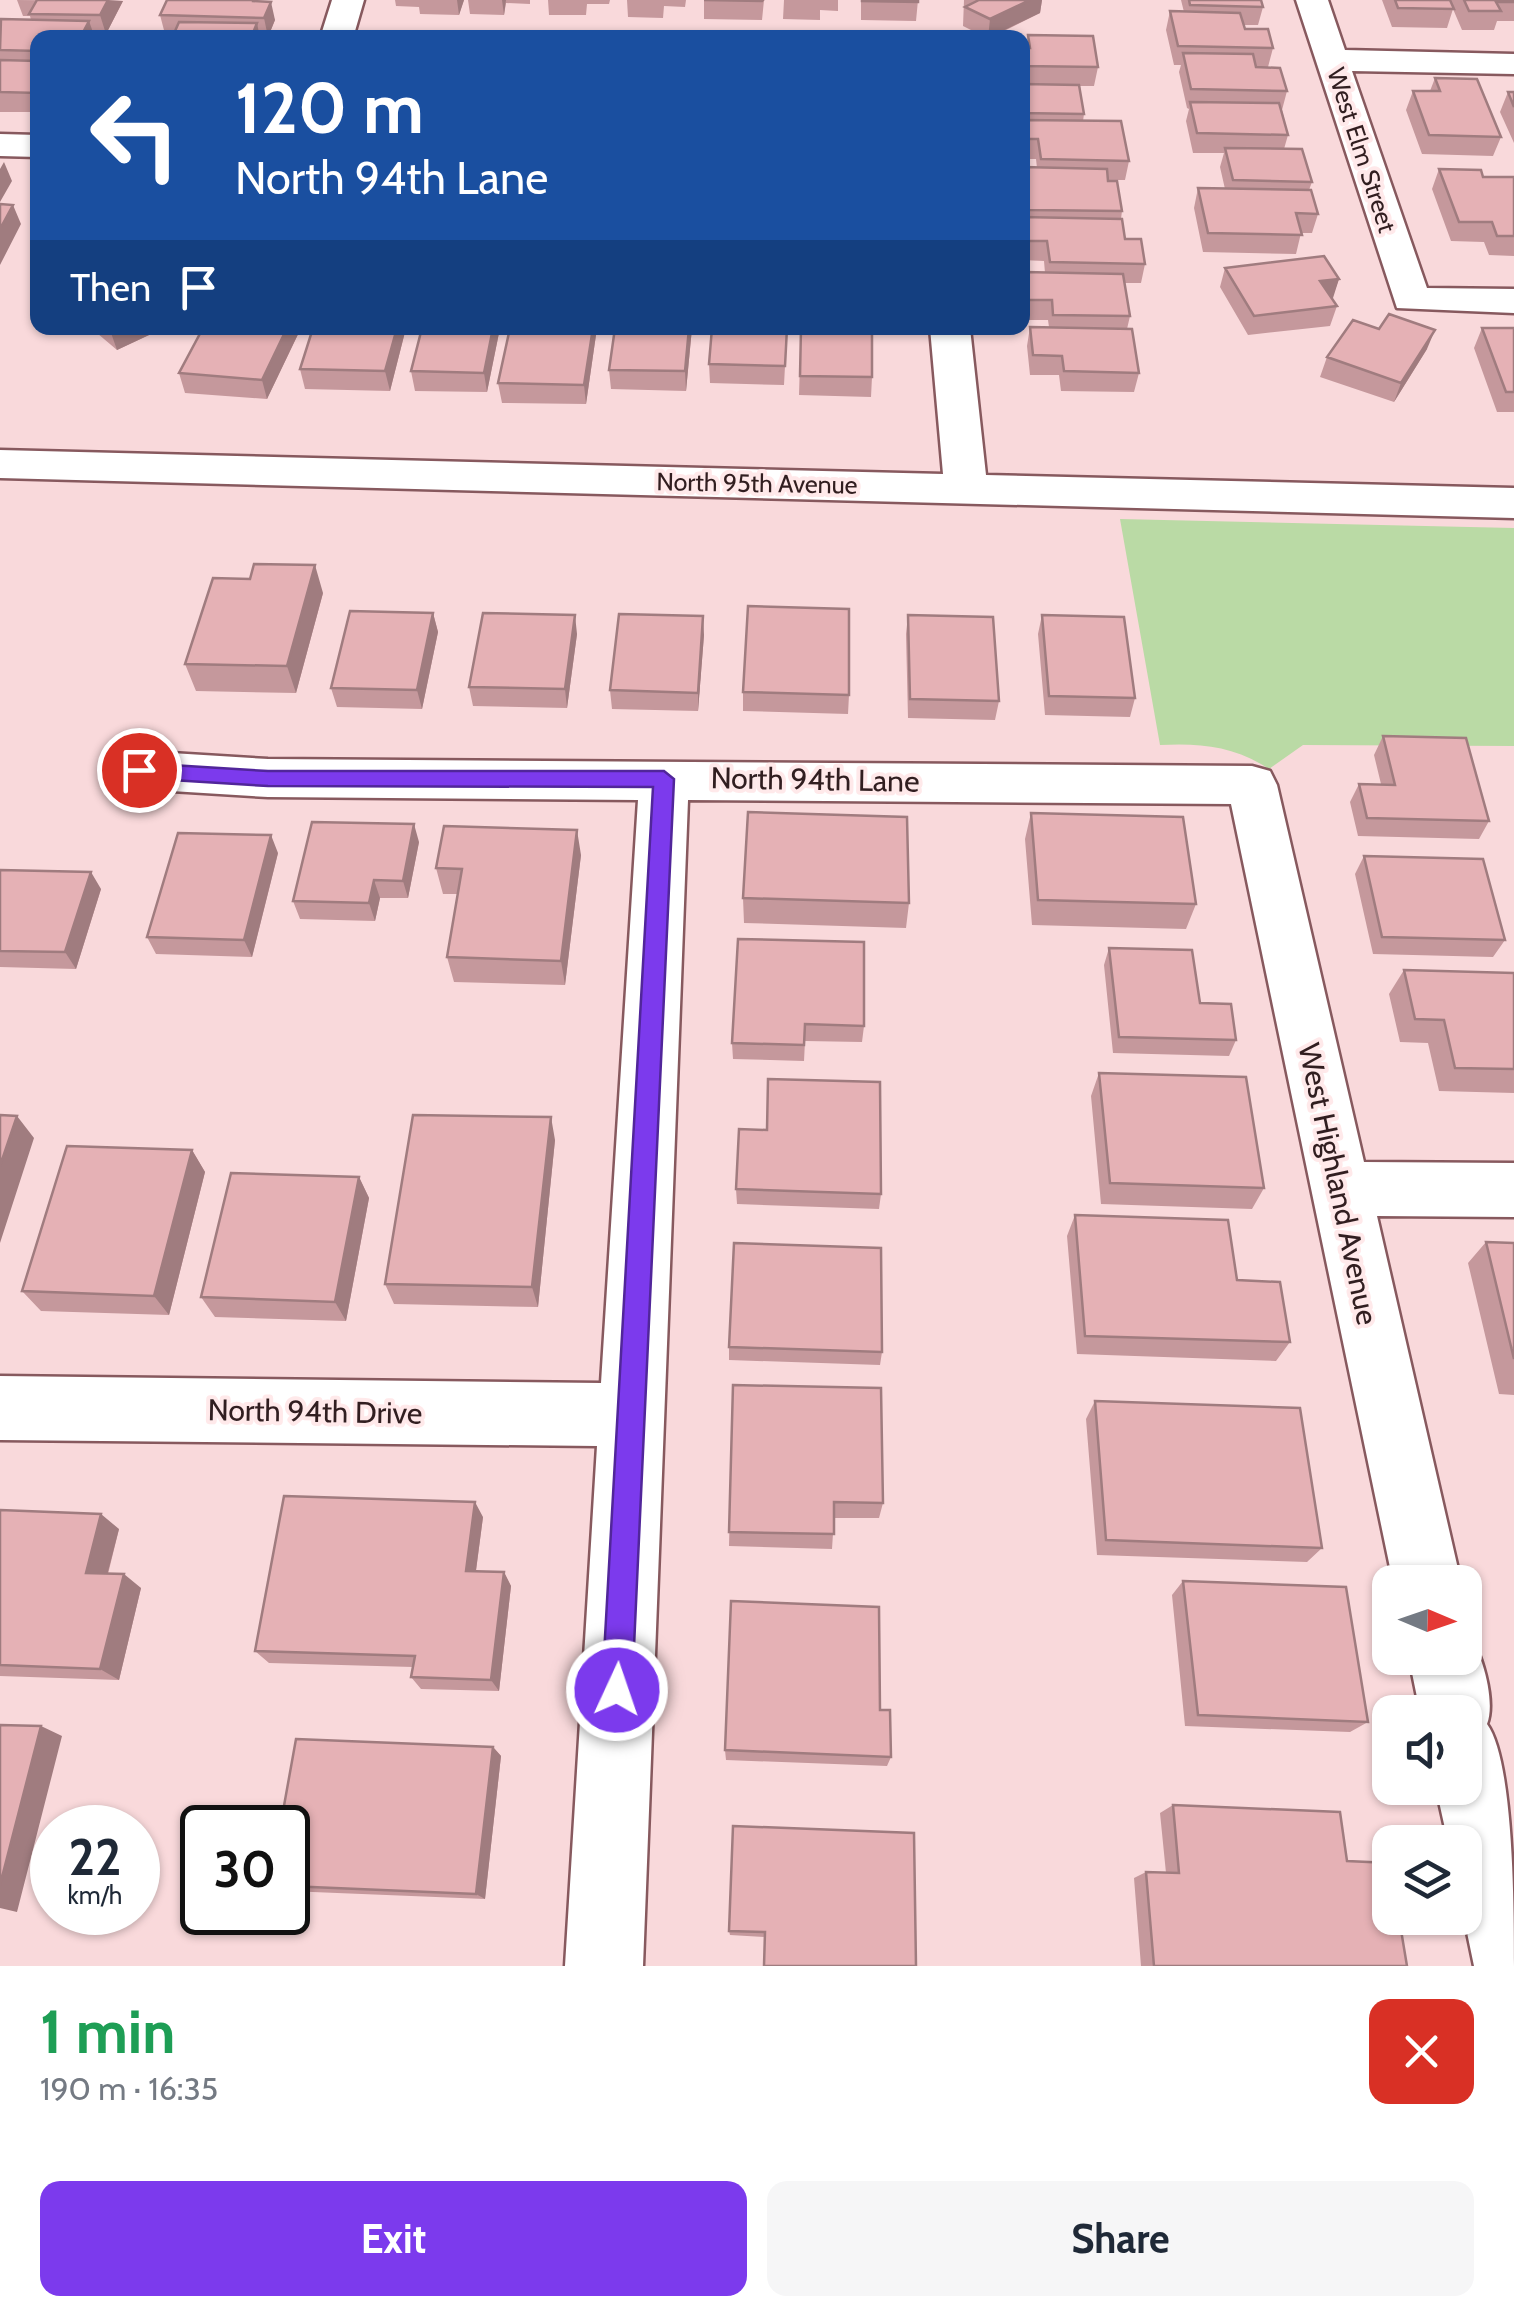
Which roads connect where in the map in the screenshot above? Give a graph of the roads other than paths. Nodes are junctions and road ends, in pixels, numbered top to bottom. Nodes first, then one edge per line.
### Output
1 (348, 0) edge
2 (1312, 0) edge
3 (339, 30) edge
4 (1332, 60) junction
5 (1514, 64) edge
6 (0, 145) edge
7 (30, 146) edge
8 (1514, 301) edge
9 (951, 335) edge
10 (0, 464) edge
11 (966, 488) junction
12 (1514, 503) edge
13 (139, 770) dead end
14 (664, 779) junction
15 (1252, 785) joint
16 (1338, 1188) junction
17 (1514, 1190) edge
18 (0, 1408) edge
19 (630, 1415) junction
20 (1423, 1565) edge
21 (1477, 1805) edge
22 (604, 1966) edge
23 (1513, 1966) edge

1 - 3 street
2 - 4 street, West Elm Street
4 - 5 street
4 - 8 street, West Elm Street
6 - 7 street
9 - 11 street
10 - 11 street, North 95th Avenue
11 - 12 street, North 95th Avenue
13 - 14 street, North 94th Lane
14 - 15 street, North 94th Lane
14 - 19 street
15 - 16 street, West Highland Avenue
16 - 17 street
16 - 20 street, West Highland Avenue
18 - 19 street, North 94th Drive
19 - 22 street
21 - 23 street

